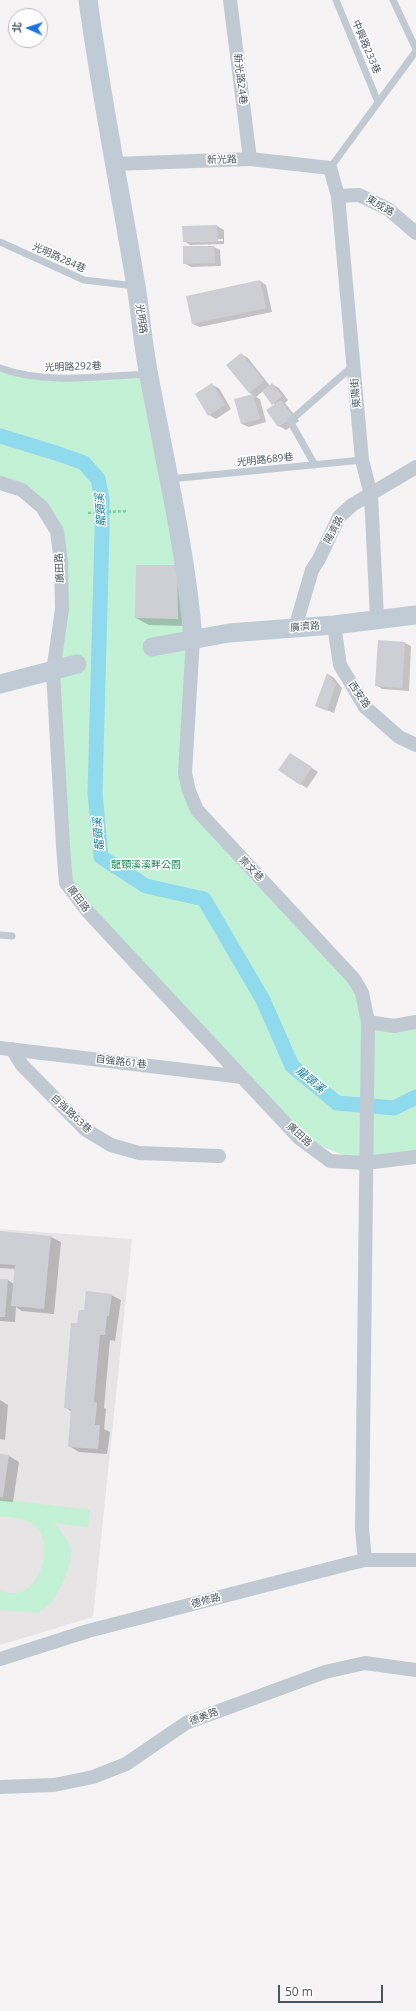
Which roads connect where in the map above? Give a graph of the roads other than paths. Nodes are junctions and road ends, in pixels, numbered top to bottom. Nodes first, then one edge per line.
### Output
1 (88, 0) edge
2 (230, 0) edge
3 (336, 0) edge
4 (393, 0) edge
5 (416, 50) edge
6 (378, 102) junction
7 (250, 159) junction
8 (114, 164) junction
9 (330, 168) junction
10 (338, 196) junction
11 (416, 232) edge
12 (0, 242) edge
13 (136, 286) junction
14 (354, 365) junction
15 (0, 368) edge
16 (149, 374) junction
17 (362, 460) junction
18 (315, 465) junction
19 (416, 467) edge
20 (169, 479) junction
21 (0, 483) edge
22 (371, 495) junction
23 (416, 614) edge
24 (376, 618) junction
25 (334, 625) junction
26 (295, 628) junction
27 (193, 639) junction
28 (152, 647) dead end
29 (77, 664) dead end
30 (53, 672) junction
31 (0, 684) edge
32 (416, 745) edge
33 (0, 935) edge
34 (12, 936) dead end
35 (368, 1022) junction
36 (416, 1022) edge
37 (6, 1049) edge
38 (242, 1077) junction
39 (219, 1156) dead end
40 (416, 1157) edge
41 (365, 1163) junction
42 (364, 1560) junction
43 (416, 1560) edge
44 (0, 1659) edge
45 (416, 1670) edge
46 (0, 1787) edge

1 - 8 main road, 光明路
2 - 7 street, 新光路24巷
3 - 6 lane, 中興路233巷
4 - 5 lane, 中興路233巷
5 - 6 lane, 中興路233巷
6 - 9 lane, 中興路233巷
7 - 8 street, 新光路
7 - 9 street, 新光路
8 - 13 main road, 光明路
9 - 10 street, 東陽街
10 - 11 street, 東成路
10 - 14 street, 東陽街
12 - 13 lane, 光明路284巷
13 - 16 main road, 光明路
14 - 17 street, 東陽街
14 - 18 lane
15 - 16 lane, 光明路292巷
16 - 20 main road, 光明路
17 - 18 lane, 光明路689巷
17 - 22 street, 東陽街
18 - 20 lane, 光明路689巷
19 - 22 street, 陽濟路
20 - 27 main road, 光明路
21 - 30 street, 廣田路
22 - 24 street, 東陽街
22 - 26 street, 陽濟路
23 - 24 main road, 廣濟路
24 - 25 main road, 廣濟路
25 - 26 main road, 廣濟路
25 - 32 street, 西安路
26 - 27 main road, 廣濟路
27 - 28 main road, 廣濟路
27 - 35 street, 崇文巷
29 - 30 main road
30 - 31 main road
30 - 38 street, 廣田路
33 - 34 lane
35 - 36 street
35 - 41 street, 崇文巷
37 - 38 street, 自強路61巷
37 - 39 street, 自強路63巷
38 - 41 street, 廣田路
40 - 41 street, 廣田路
41 - 42 street, 崇文巷
42 - 43 street, 德修路
42 - 44 street, 德修路
45 - 46 street, 德美路

